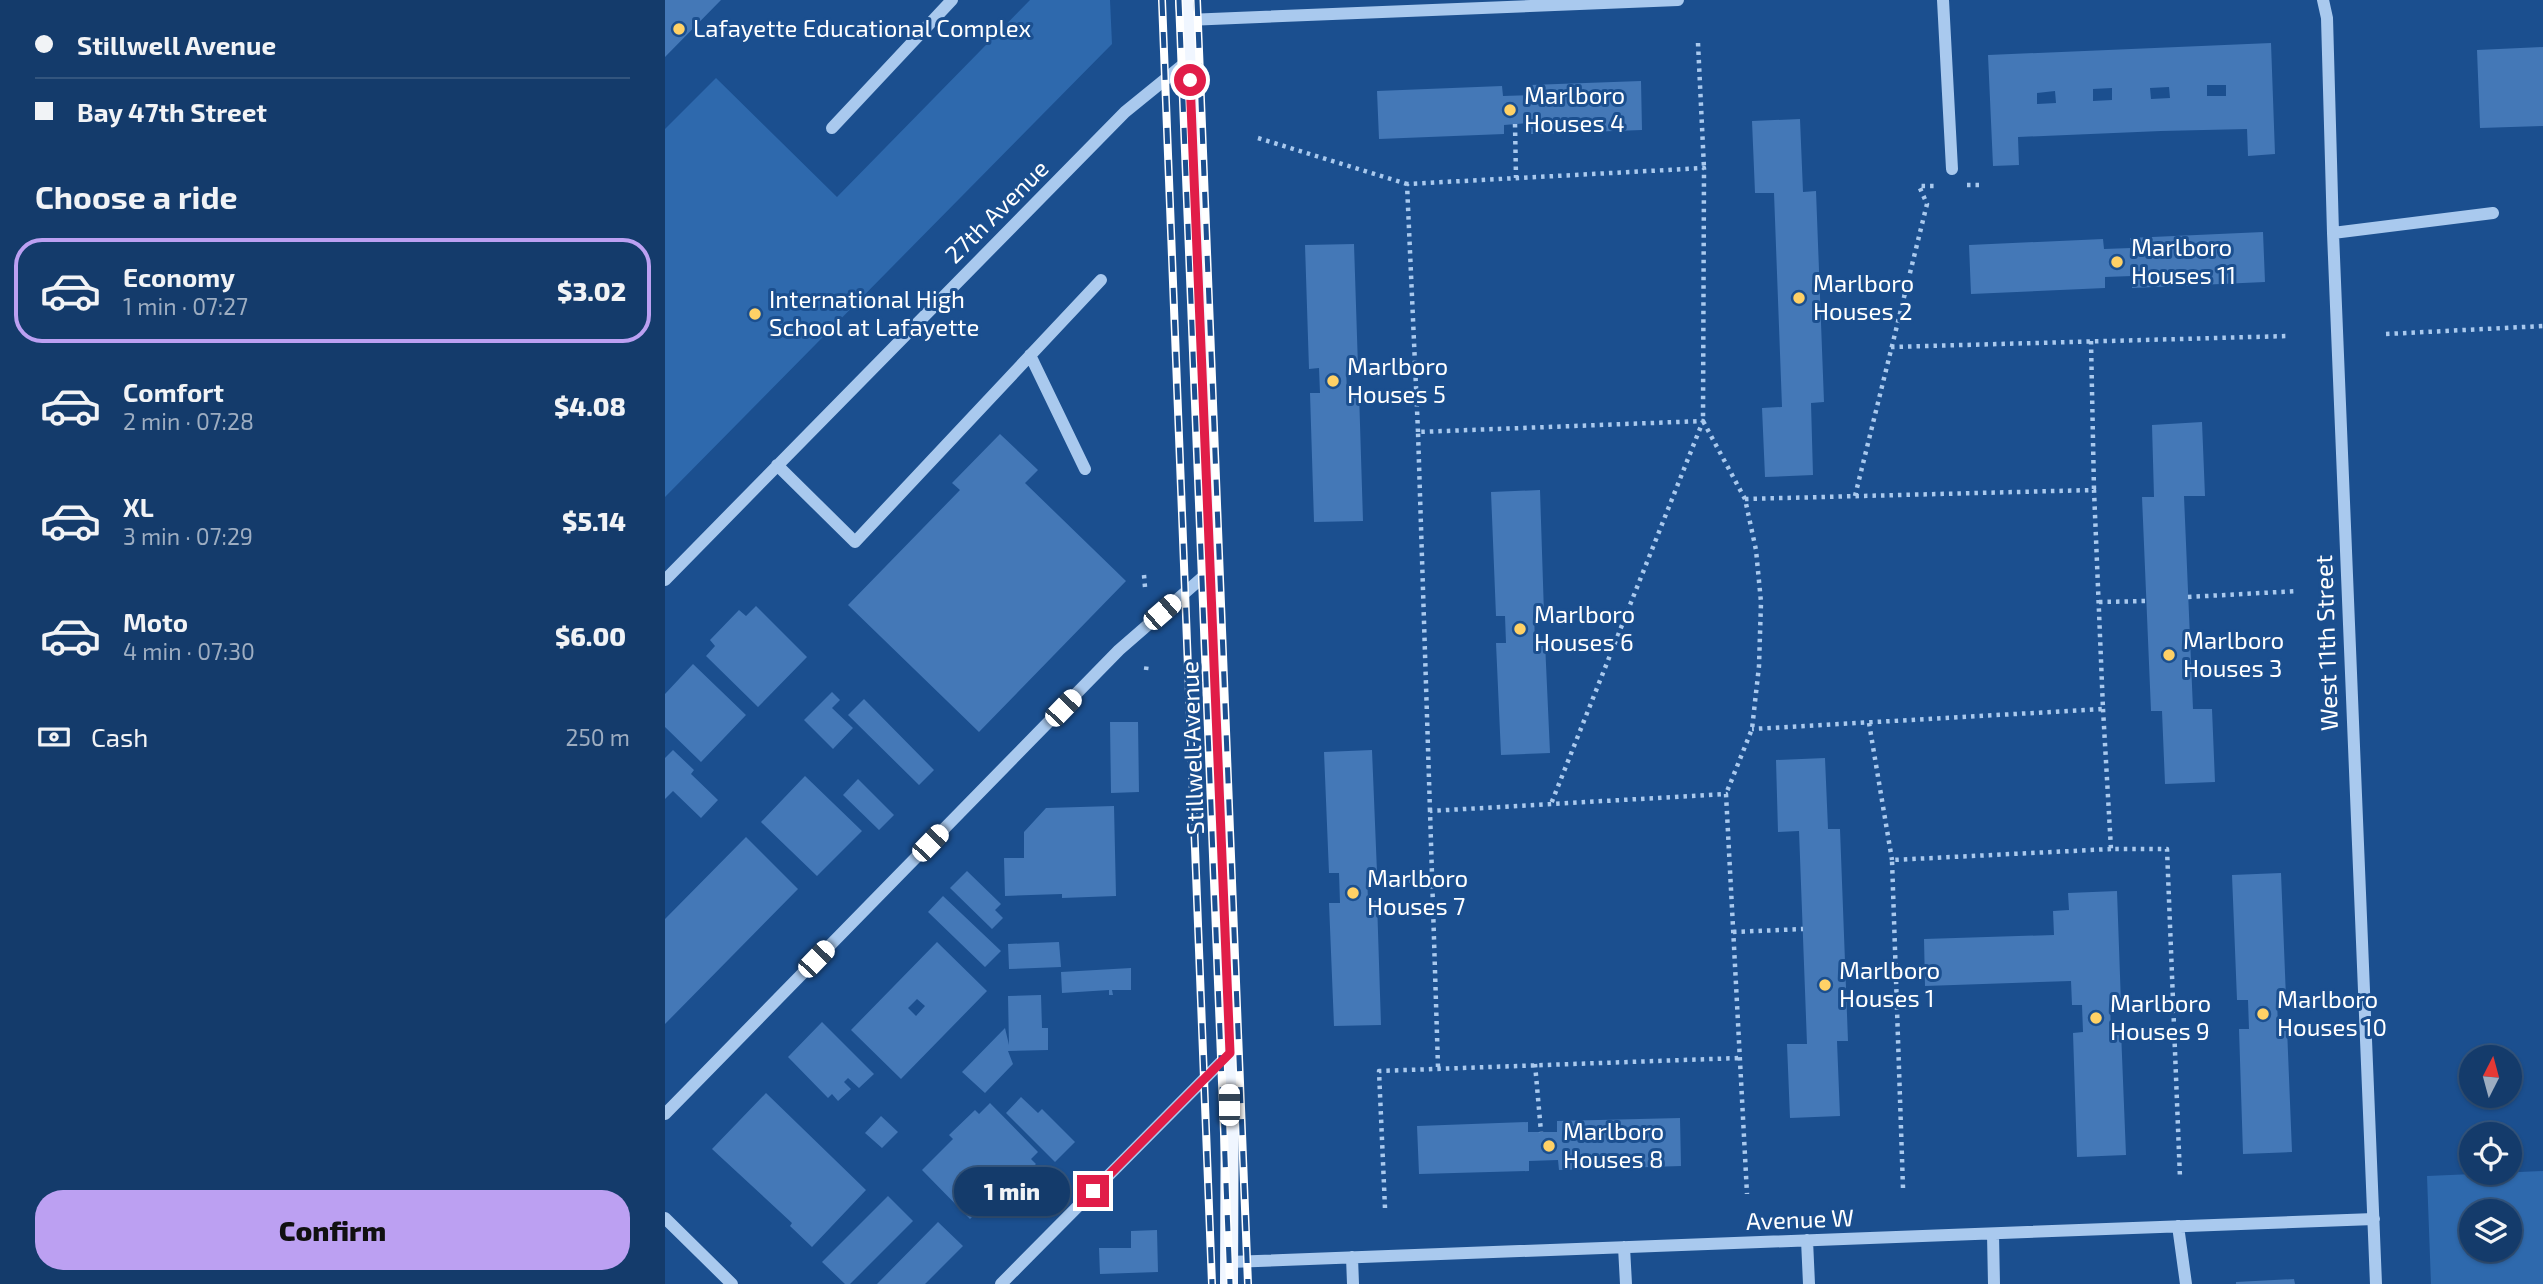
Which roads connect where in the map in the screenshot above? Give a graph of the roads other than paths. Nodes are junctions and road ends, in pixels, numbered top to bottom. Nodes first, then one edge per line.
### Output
1 (952, 0) edge
2 (1184, 0) edge
3 (1678, 0) edge
4 (1943, 0) edge
5 (2323, 0) edge
6 (1572, 2) edge
7 (1187, 20) junction
8 (1189, 60) junction
9 (832, 128) dead end
10 (1952, 169) dead end
11 (2493, 214) dead end
12 (2333, 233) junction
13 (1101, 280) dead end
14 (1030, 355) junction
15 (777, 465) junction
16 (1085, 469) dead end
17 (1211, 570) junction
18 (665, 580) edge
19 (1230, 1053) junction
20 (665, 1114) edge
21 (665, 1218) edge
22 (2374, 1219) junction
23 (2178, 1226) junction
24 (1993, 1234) junction
25 (1807, 1240) junction
26 (1625, 1247) junction
27 (1352, 1257) junction
28 (1229, 1262) junction
29 (732, 1284) edge
30 (1001, 1284) edge
31 (1229, 1284) edge
32 (1353, 1284) edge
33 (1626, 1284) edge
34 (1809, 1284) edge
35 (1994, 1284) edge
36 (2186, 1284) edge
37 (2376, 1284) edge

1 - 9 street
2 - 7 main road, Stillwell Avenue
3 - 6 street
4 - 10 street
5 - 12 street, West 11th Street
6 - 7 street
7 - 8 main road, Stillwell Avenue
8 - 15 street, 27th Avenue
8 - 17 main road, Stillwell Avenue
11 - 12 street
12 - 22 street, West 11th Street
13 - 14 street
14 - 15 street
14 - 16 street
15 - 18 street, 27th Avenue
17 - 19 main road, Stillwell Avenue
17 - 20 street
19 - 28 main road, Stillwell Avenue
19 - 30 street
21 - 29 street
22 - 23 street, Avenue W
22 - 37 street, West 11th Street
23 - 24 street, Avenue W
23 - 36 street
24 - 25 street, Avenue W
24 - 35 street
25 - 26 street, Avenue W
25 - 34 street
26 - 27 street, Avenue W
26 - 33 street
27 - 28 street, Avenue W
27 - 32 street
28 - 31 main road, Stillwell Avenue

